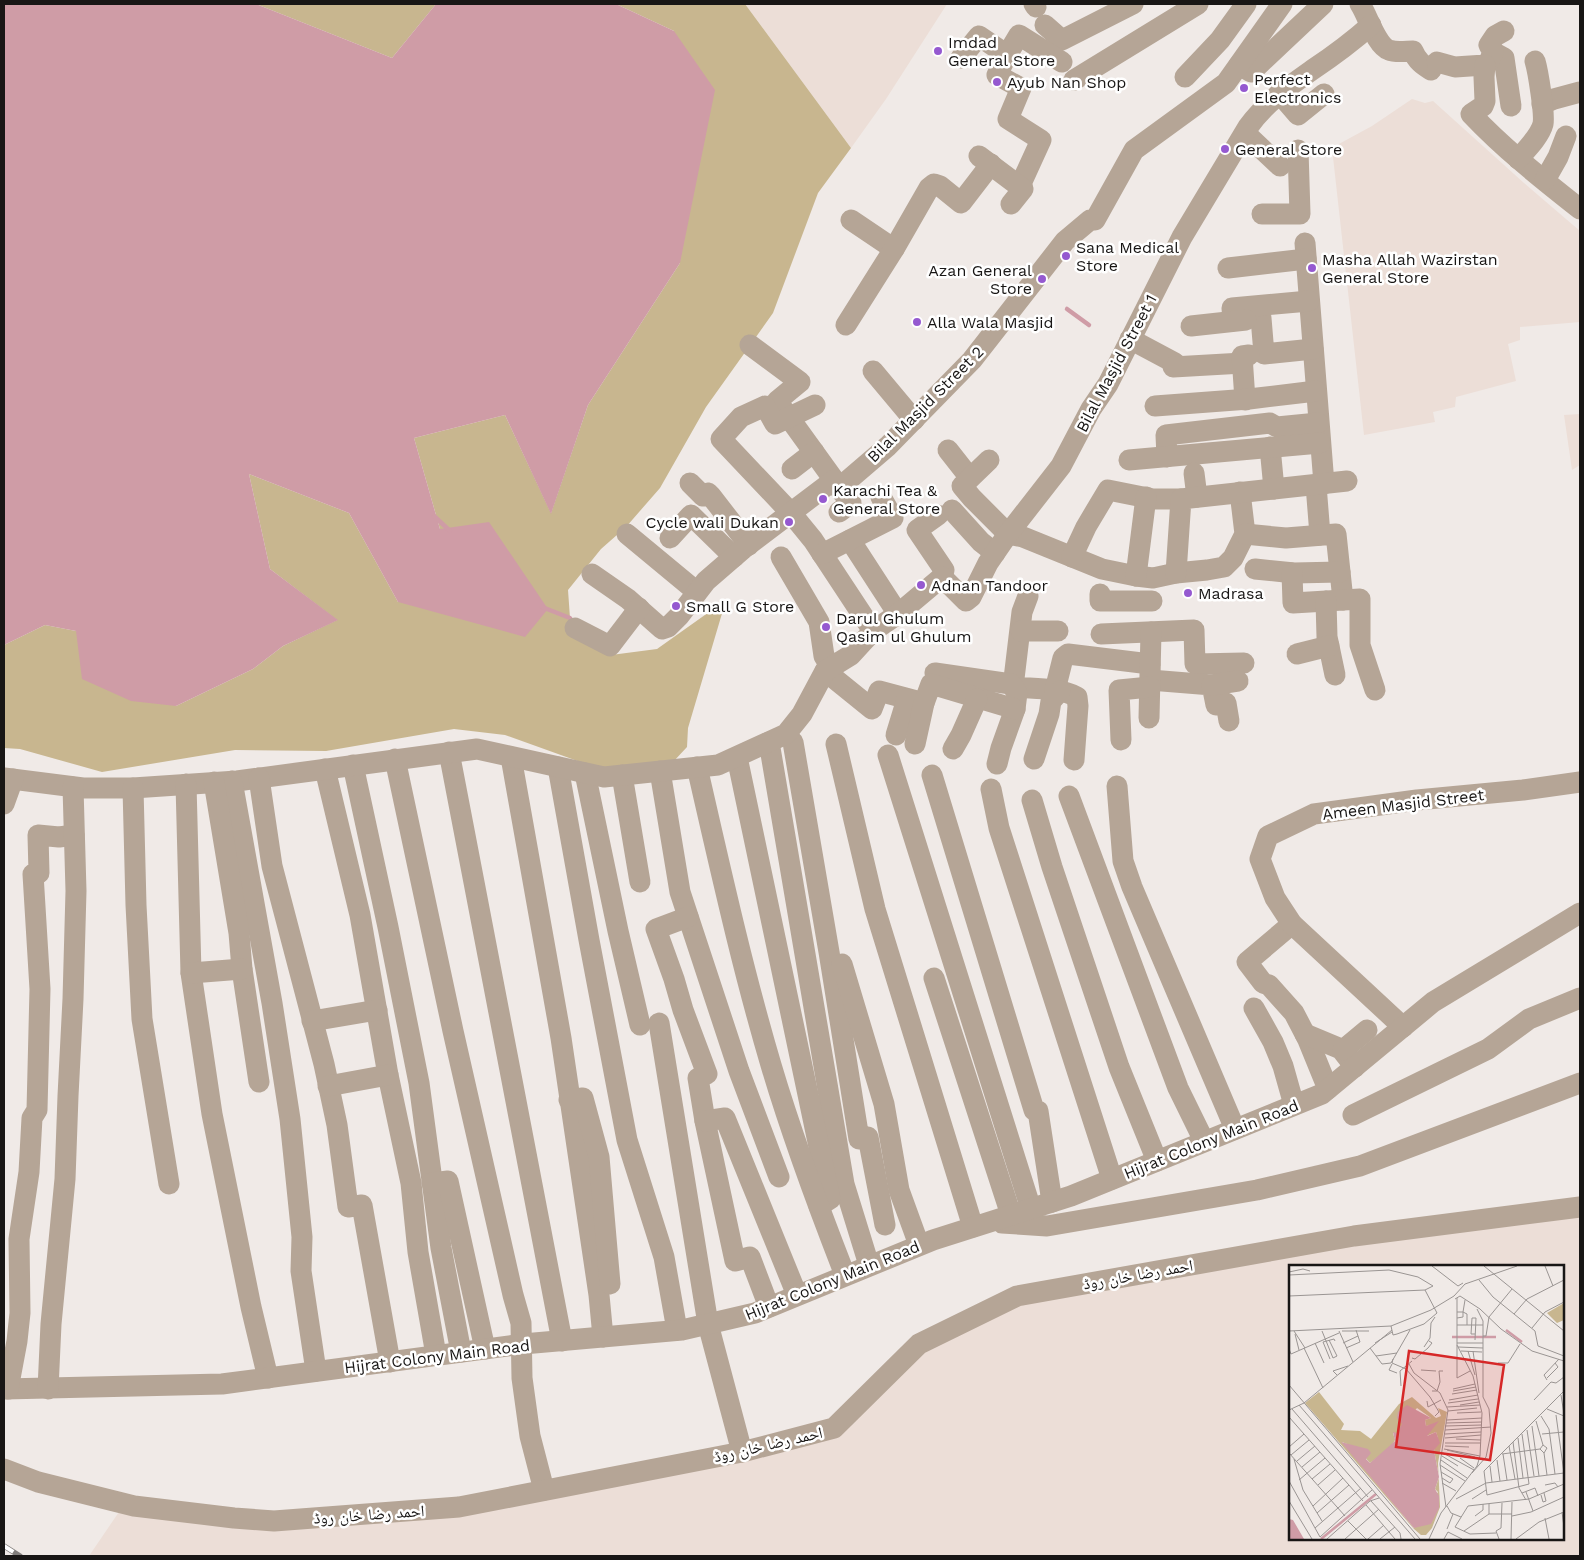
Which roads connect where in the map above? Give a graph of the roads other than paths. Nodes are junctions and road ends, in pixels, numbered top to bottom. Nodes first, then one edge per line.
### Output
1 (1133, 4) edge
2 (1198, 4) edge
3 (1246, 4) edge
4 (1282, 4) edge
5 (1323, 4) edge
6 (1360, 4) edge
7 (1039, 12) edge
8 (1371, 25) junction
9 (1504, 31) dead end
10 (1007, 56) junction
11 (961, 58) dead end
12 (1489, 58) junction
13 (1535, 61) dead end
14 (1062, 62) dead end
15 (1239, 66) junction
16 (1185, 77) dead end
17 (1074, 80) dead end
18 (1580, 92) edge
19 (1280, 93) junction
20 (1324, 94) dead end
21 (1542, 104) junction
22 (1511, 106) dead end
23 (1244, 133) junction
24 (1566, 136) dead end
25 (1298, 150) dead end
26 (1518, 159) junction
27 (1280, 166) dead end
28 (1545, 180) junction
29 (1580, 207) edge
30 (1262, 214) dead end
31 (851, 220) dead end
32 (894, 249) junction
33 (1228, 268) dead end
34 (1309, 301) junction
35 (1232, 321) junction
36 (846, 326) dead end
37 (1191, 326) dead end
38 (1130, 339) junction
39 (750, 345) dead end
40 (1313, 350) junction
41 (1264, 354) junction
42 (1243, 363) junction
43 (873, 371) dead end
44 (1316, 392) junction
45 (1245, 400) junction
46 (815, 405) dead end
47 (1155, 406) dead end
48 (789, 417) junction
49 (914, 420) junction
50 (1319, 433) junction
51 (1270, 447) junction
52 (948, 450) dead end
53 (814, 452) junction
54 (1167, 456) junction
55 (990, 460) dead end
56 (1129, 460) dead end
57 (792, 469) dead end
58 (1194, 473) dead end
59 (970, 478) junction
60 (1348, 481) dead end
61 (690, 482) dead end
62 (836, 484) junction
63 (1320, 484) junction
64 (1274, 489) junction
65 (1240, 492) junction
66 (881, 497) dead end
67 (1146, 497) junction
68 (1189, 498) junction
69 (791, 512) junction
70 (839, 512) dead end
71 (627, 534) dead end
72 (1008, 534) junction
73 (1244, 534) junction
74 (1320, 535) junction
75 (670, 538) dead end
76 (850, 540) junction
77 (741, 551) junction
78 (995, 553) junction
79 (822, 554) junction
80 (781, 557) dead end
81 (1072, 557) junction
82 (1255, 569) dead end
83 (1292, 572) junction
84 (1340, 572) junction
85 (1176, 573) junction
86 (592, 574) dead end
87 (942, 577) junction
88 (1144, 577) junction
89 (697, 592) junction
90 (1100, 594) dead end
91 (1028, 596) dead end
92 (1334, 600) junction
93 (1152, 601) junction
94 (639, 608) junction
95 (898, 614) junction
96 (575, 628) dead end
97 (873, 631) junction
98 (1021, 631) junction
99 (1058, 631) dead end
100 (1157, 631) junction
101 (1101, 634) dead end
102 (1329, 646) junction
103 (1297, 654) dead end
104 (826, 670) junction
105 (935, 673) dead end
106 (1335, 675) dead end
107 (1150, 677) junction
108 (1212, 685) junction
109 (1013, 687) junction
110 (1058, 690) junction
111 (1375, 690) dead end
112 (977, 699) junction
113 (915, 701) junction
114 (1015, 709) junction
115 (1150, 718) dead end
116 (1228, 721) dead end
117 (896, 735) dead end
118 (791, 737) junction
119 (1121, 740) dead end
120 (769, 742) junction
121 (836, 744) dead end
122 (915, 744) dead end
123 (953, 749) dead end
124 (449, 752) junction
125 (888, 756) dead end
126 (511, 757) junction
127 (737, 757) junction
128 (395, 759) junction
129 (1034, 759) dead end
130 (1074, 760) dead end
131 (998, 764) dead end
132 (353, 765) junction
133 (558, 767) junction
134 (697, 767) junction
135 (325, 769) junction
136 (660, 771) junction
137 (585, 773) junction
138 (932, 775) dead end
139 (622, 776) junction
140 (8, 778) edge
141 (259, 778) junction
142 (223, 782) junction
143 (1580, 782) edge
144 (186, 784) junction
145 (1117, 786) dead end
146 (73, 787) junction
147 (133, 788) junction
148 (991, 789) dead end
149 (1069, 796) dead end
150 (1032, 800) dead end
151 (4, 804) edge
152 (74, 835) junction
153 (640, 882) dead end
154 (1580, 913) edge
155 (688, 916) junction
156 (1292, 924) junction
157 (829, 952) junction
158 (242, 969) junction
159 (191, 973) junction
160 (934, 978) dead end
161 (1580, 998) edge
162 (1254, 1008) dead end
163 (377, 1010) junction
164 (312, 1021) junction
165 (1403, 1027) junction
166 (1367, 1030) dead end
167 (1305, 1034) junction
168 (1349, 1059) junction
169 (388, 1075) junction
170 (259, 1082) dead end
171 (1580, 1083) edge
172 (328, 1086) junction
173 (1328, 1089) junction
174 (1294, 1105) junction
175 (1353, 1115) dead end
176 (705, 1121) junction
177 (1235, 1129) junction
178 (1204, 1142) junction
179 (1157, 1161) junction
180 (779, 1176) dead end
181 (1112, 1179) junction
182 (432, 1183) junction
183 (169, 1184) dead end
184 (1052, 1202) junction
185 (818, 1206) junction
186 (1580, 1207) edge
187 (1021, 1212) junction
188 (981, 1224) junction
189 (885, 1225) dead end
190 (919, 1246) junction
191 (869, 1265) junction
192 (845, 1275) junction
193 (797, 1295) junction
194 (769, 1307) junction
195 (708, 1324) junction
196 (677, 1330) junction
197 (610, 1336) junction
198 (562, 1340) junction
199 (523, 1344) junction
200 (485, 1349) junction
201 (461, 1352) junction
202 (436, 1355) junction
203 (390, 1362) junction
204 (316, 1371) junction
205 (268, 1378) junction
206 (6, 1389) edge
207 (48, 1389) junction
208 (742, 1452) junction
209 (4, 1469) edge
210 (544, 1490) junction

1 - 7 street
2 - 17 street
3 - 16 street
4 - 15 street, Bilal Masjid Street 2
5 - 15 street
6 - 8 street
8 - 12 street
8 - 19 street, Bilal Masjid Street 1
9 - 12 street
10 - 11 street
10 - 14 street
10 - 32 street
12 - 22 street
12 - 26 street
13 - 21 street
15 - 49 street, Bilal Masjid Street 2
18 - 21 street
19 - 20 street
19 - 23 street, Bilal Masjid Street 1
21 - 26 street
23 - 27 street
23 - 38 street, Bilal Masjid Street 1
24 - 28 street
25 - 30 street
26 - 28 street
28 - 29 street
31 - 32 street
32 - 36 street
33 - 34 street
34 - 35 street
34 - 40 street
35 - 37 street
35 - 41 street
38 - 42 street
38 - 72 street, Bilal Masjid Street 1
39 - 48 street
40 - 41 street
40 - 44 street
41 - 42 street
42 - 45 street
43 - 49 street
44 - 45 street
44 - 50 street
45 - 47 street
46 - 48 street
48 - 53 street
48 - 69 street
49 - 62 street, Bilal Masjid Street 2
50 - 51 street
50 - 54 street
50 - 63 street
51 - 54 street
51 - 64 street
52 - 59 street
53 - 57 street
53 - 62 street
54 - 56 street
55 - 59 street
58 - 68 street
59 - 72 street
60 - 63 street
61 - 77 street
62 - 69 street, Bilal Masjid Street 2
62 - 70 street
63 - 64 street
63 - 74 street
64 - 65 street
65 - 68 street
65 - 73 street
66 - 76 street
67 - 68 street
67 - 81 street
67 - 88 street
68 - 85 street
69 - 77 street, Bilal Masjid Street 2
69 - 79 street
71 - 89 street
72 - 78 street, Bilal Masjid Street 1
72 - 81 street
73 - 74 street
73 - 85 street
74 - 84 street
75 - 77 street
76 - 79 street
76 - 95 street
77 - 89 street, Bilal Masjid Street 2
78 - 87 street, Bilal Masjid Street 1
78 - 87 street
79 - 97 street
80 - 104 street
81 - 88 street
82 - 83 street
83 - 84 street
83 - 92 street
84 - 92 street
85 - 88 street
86 - 94 street, Bilal Masjid Street 2
87 - 95 street
88 - 93 street
89 - 94 street, Bilal Masjid Street 2
90 - 93 street
91 - 98 street
92 - 102 street
92 - 111 street
93 - 100 street
94 - 96 street
95 - 97 street
97 - 104 street
98 - 99 street
98 - 109 street
100 - 101 street
100 - 107 street
100 - 108 street
102 - 103 street
102 - 106 street
104 - 113 street
104 - 118 street
105 - 109 street
107 - 108 street
107 - 110 street
107 - 115 street
107 - 119 street
108 - 116 street
109 - 110 street
109 - 114 street
110 - 129 street
110 - 130 street
112 - 113 street
112 - 114 street
112 - 123 street
113 - 117 street
113 - 122 street
114 - 131 street
118 - 120 street
118 - 157 street
120 - 127 street
120 - 191 street
121 - 188 street
124 - 126 street
124 - 128 street
124 - 198 street
125 - 187 street
126 - 133 street
126 - 197 street
127 - 134 street
127 - 185 street
128 - 132 street
128 - 199 street
132 - 135 street
132 - 182 street
133 - 137 street
133 - 196 street
134 - 136 street
134 - 185 street
135 - 141 street
135 - 163 street
136 - 139 street
136 - 155 street
137 - 139 street
137 - 195 street
138 - 184 street
139 - 153 street
140 - 146 street
140 - 151 street
141 - 142 street
141 - 164 street
142 - 144 street
142 - 158 street
142 - 204 street
143 - 156 street, Ameen Masjid Street
144 - 147 street
144 - 159 street
145 - 177 street
146 - 147 street
146 - 152 street
147 - 183 street
148 - 181 street
149 - 178 street
150 - 179 street
152 - 206 street
152 - 207 street
154 - 165 street, Hijrat Colony Main Road
155 - 176 street
155 - 180 street
156 - 165 street, Ameen Masjid Street
156 - 167 street
157 - 189 street
157 - 190 street
158 - 159 street
158 - 170 street
159 - 205 street
160 - 187 street
161 - 175 street
162 - 174 street
163 - 164 street
163 - 169 street
164 - 172 street
165 - 168 street, Hijrat Colony Main Road
166 - 168 street
167 - 168 street
167 - 173 street
168 - 173 street, Hijrat Colony Main Road
169 - 172 street
169 - 202 street
171 - 188 street
172 - 203 street
173 - 174 street, Hijrat Colony Main Road
174 - 177 street, Hijrat Colony Main Road
176 - 193 street
176 - 194 street
177 - 178 street, Hijrat Colony Main Road
178 - 179 street, Hijrat Colony Main Road
179 - 181 street, Hijrat Colony Main Road
181 - 184 street, Hijrat Colony Main Road
182 - 200 street
182 - 201 street
184 - 187 street, Hijrat Colony Main Road
185 - 192 street
186 - 208 street, احمد رضا خان روڈ
187 - 188 street, Hijrat Colony Main Road
188 - 190 street, Hijrat Colony Main Road
190 - 191 street, Hijrat Colony Main Road
191 - 192 street, Hijrat Colony Main Road
192 - 193 street, Hijrat Colony Main Road
193 - 194 street, Hijrat Colony Main Road
194 - 195 street, Hijrat Colony Main Road
195 - 196 street, Hijrat Colony Main Road
195 - 208 street
196 - 197 street, Hijrat Colony Main Road
197 - 198 street, Hijrat Colony Main Road
198 - 199 street, Hijrat Colony Main Road
199 - 200 street, Hijrat Colony Main Road
199 - 210 street
200 - 201 street, Hijrat Colony Main Road
201 - 202 street, Hijrat Colony Main Road
202 - 203 street, Hijrat Colony Main Road
203 - 204 street, Hijrat Colony Main Road
204 - 205 street, Hijrat Colony Main Road
205 - 207 street, Hijrat Colony Main Road
206 - 207 street, Hijrat Colony Main Road
208 - 210 street, احمد رضا خان روڈ
209 - 210 street, احمد رضا خان روڈ

